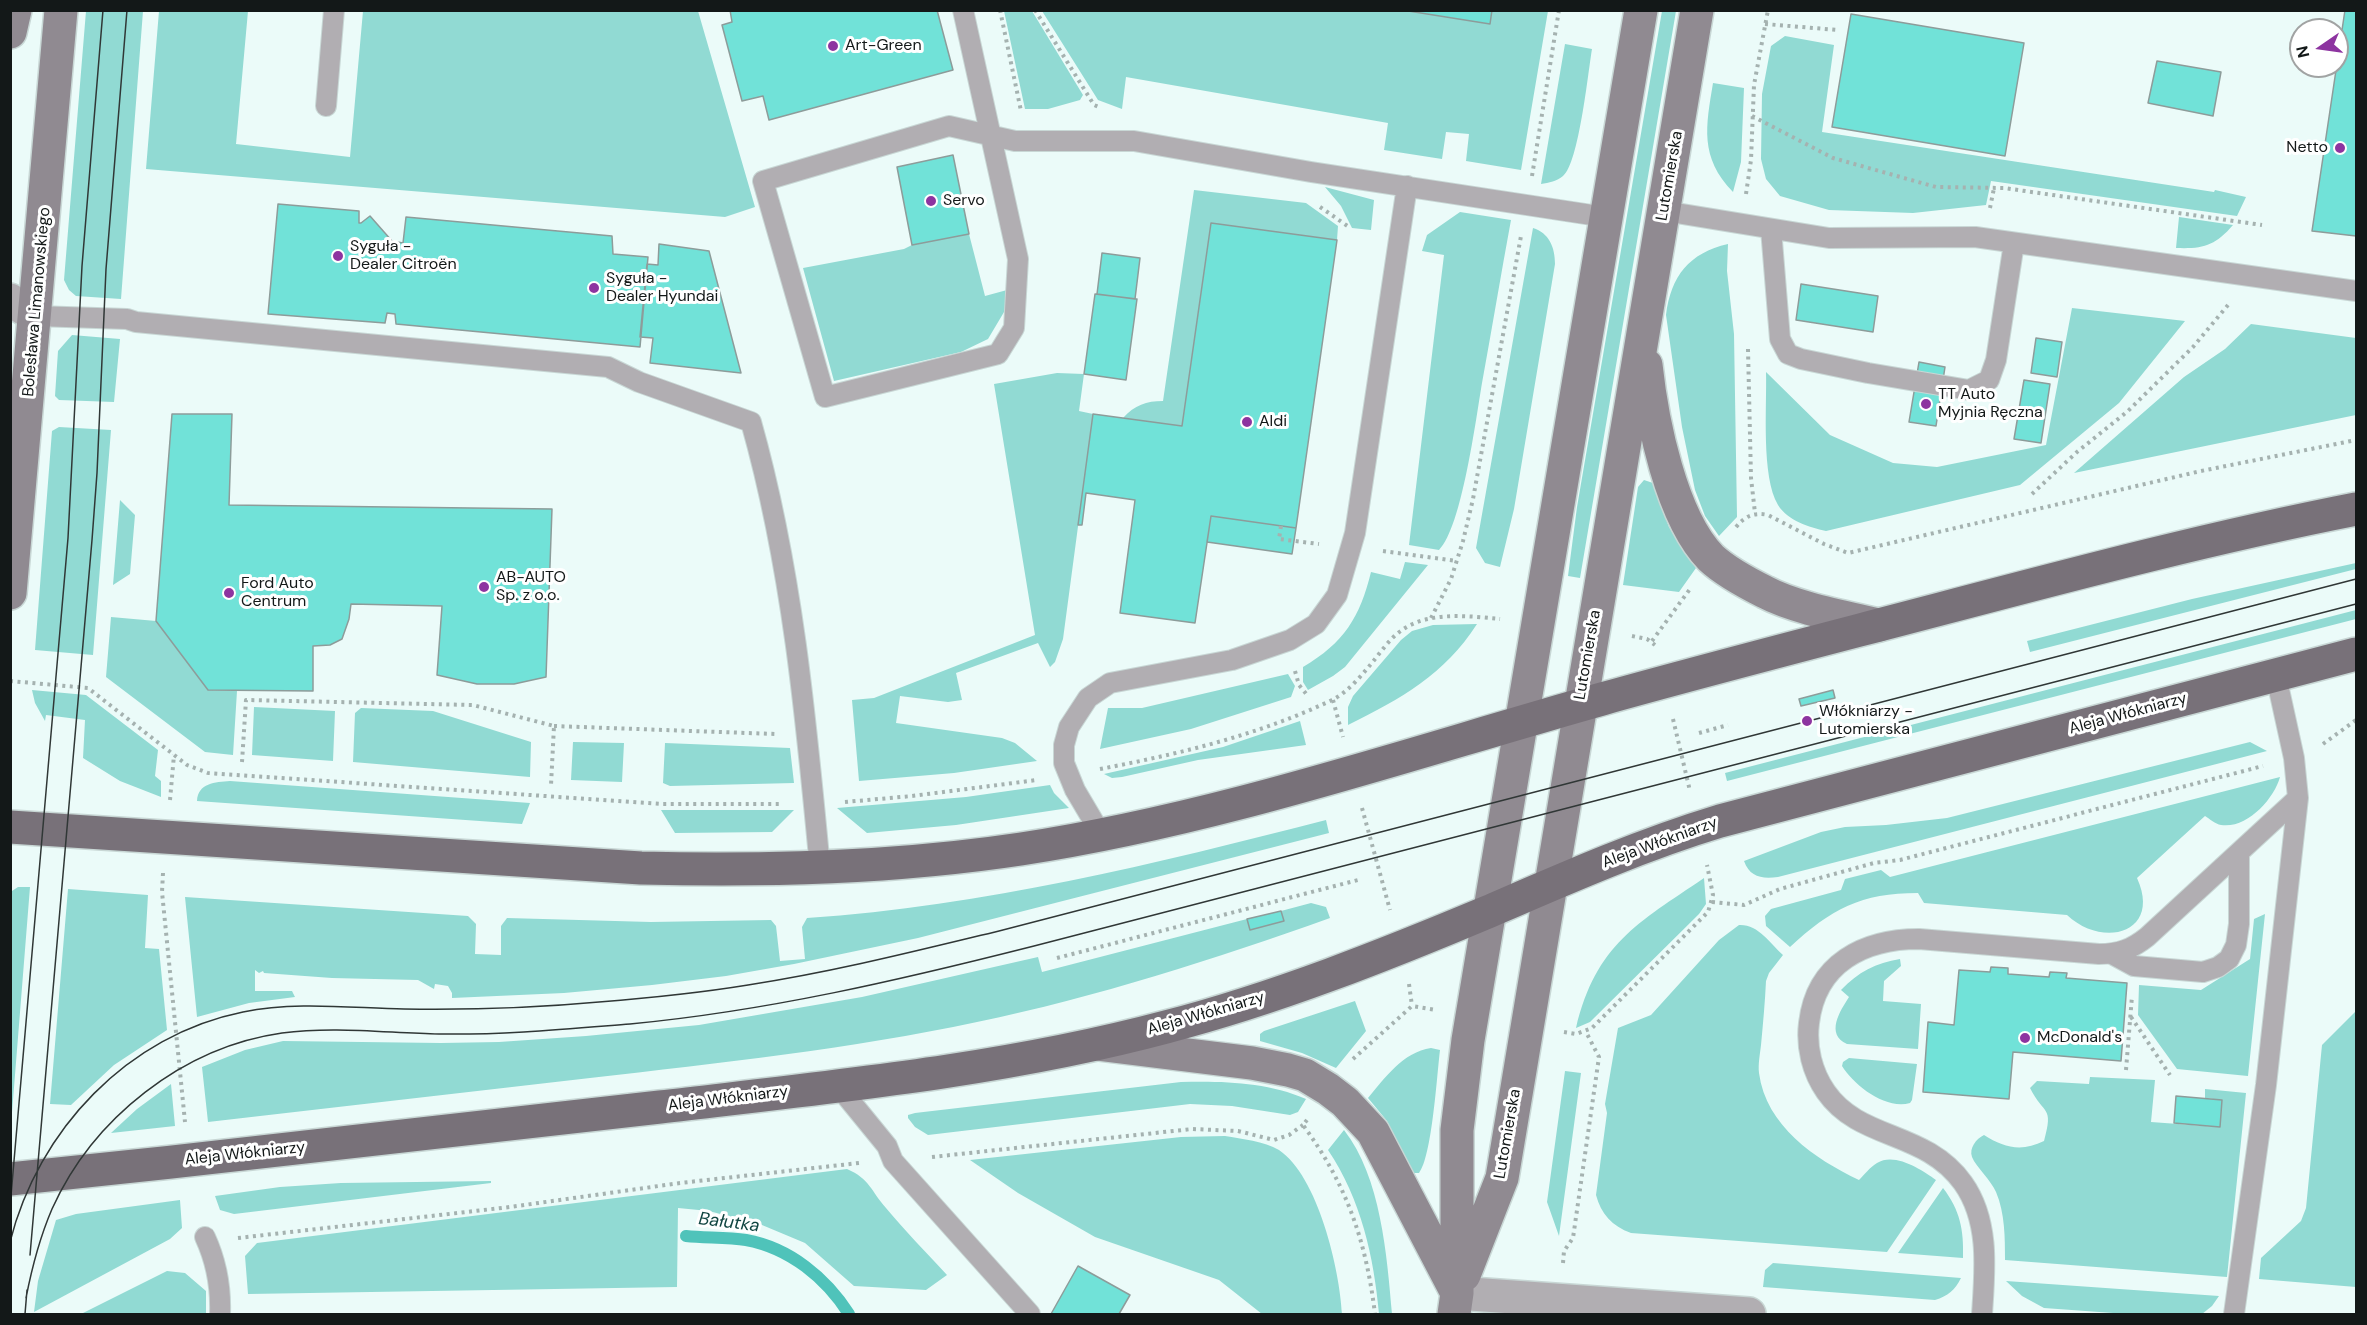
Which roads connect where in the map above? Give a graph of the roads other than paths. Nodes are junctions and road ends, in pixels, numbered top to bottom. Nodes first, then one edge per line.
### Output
1 (15, 10) edge
2 (61, 10) edge
3 (334, 10) edge
4 (963, 10) edge
5 (1641, 10) edge
6 (1697, 10) edge
7 (10, 32) edge
8 (326, 106) dead end
9 (991, 136) junction
10 (1407, 186) junction
11 (1664, 211) junction
12 (1605, 217) junction
13 (1771, 229) junction
14 (2014, 243) junction
15 (2356, 291) edge
16 (23, 308) edge
17 (1643, 334) junction
18 (2356, 509) edge
19 (10, 593) edge
20 (1879, 625) junction
21 (2356, 654) edge
22 (2276, 676) junction
23 (1580, 705) junction
24 (1521, 722) junction
25 (2298, 798) junction
26 (10, 827) edge
27 (1101, 834) junction
28 (2239, 853) junction
29 (820, 868) junction
30 (1551, 883) junction
31 (1489, 911) junction
32 (2112, 954) junction
33 (1096, 1044) junction
34 (838, 1086) junction
35 (10, 1179) edge
36 (205, 1237) road end
37 (1455, 1304) edge
38 (220, 1314) edge
39 (1030, 1314) edge
40 (1749, 1314) edge
41 (1983, 1314) edge
42 (2234, 1314) edge

1 - 7 main road
2 - 16 main road, Bolesława Limanowskiego
3 - 8 lane
4 - 9 lane
5 - 12 main road
6 - 11 main road, Lutomierska
9 - 9 lane
9 - 10 lane
10 - 12 lane
10 - 27 lane
11 - 13 lane
11 - 17 main road, Lutomierska
12 - 24 main road
13 - 14 lane
13 - 14 lane
14 - 15 lane
16 - 19 main road, Bolesława Limanowskiego
16 - 29 lane
17 - 20 main road
17 - 23 main road, Lutomierska
18 - 20 main road
20 - 23 main road
21 - 22 main road, Aleja Włókniarzy
22 - 25 lane
22 - 30 main road, Aleja Włókniarzy
23 - 24 main road
23 - 30 main road, Lutomierska
24 - 27 main road
24 - 31 main road
25 - 28 lane
25 - 42 lane
26 - 29 main road
27 - 29 main road
28 - 32 lane
28 - 32 lane
30 - 31 main road, Aleja Włókniarzy
30 - 37 main road, Lutomierska
31 - 33 main road, Aleja Włókniarzy
31 - 37 main road
32 - 41 lane
33 - 34 main road, Aleja Włókniarzy
33 - 37 main road
34 - 35 main road, Aleja Włókniarzy
34 - 39 lane
36 - 38 lane
37 - 40 street

